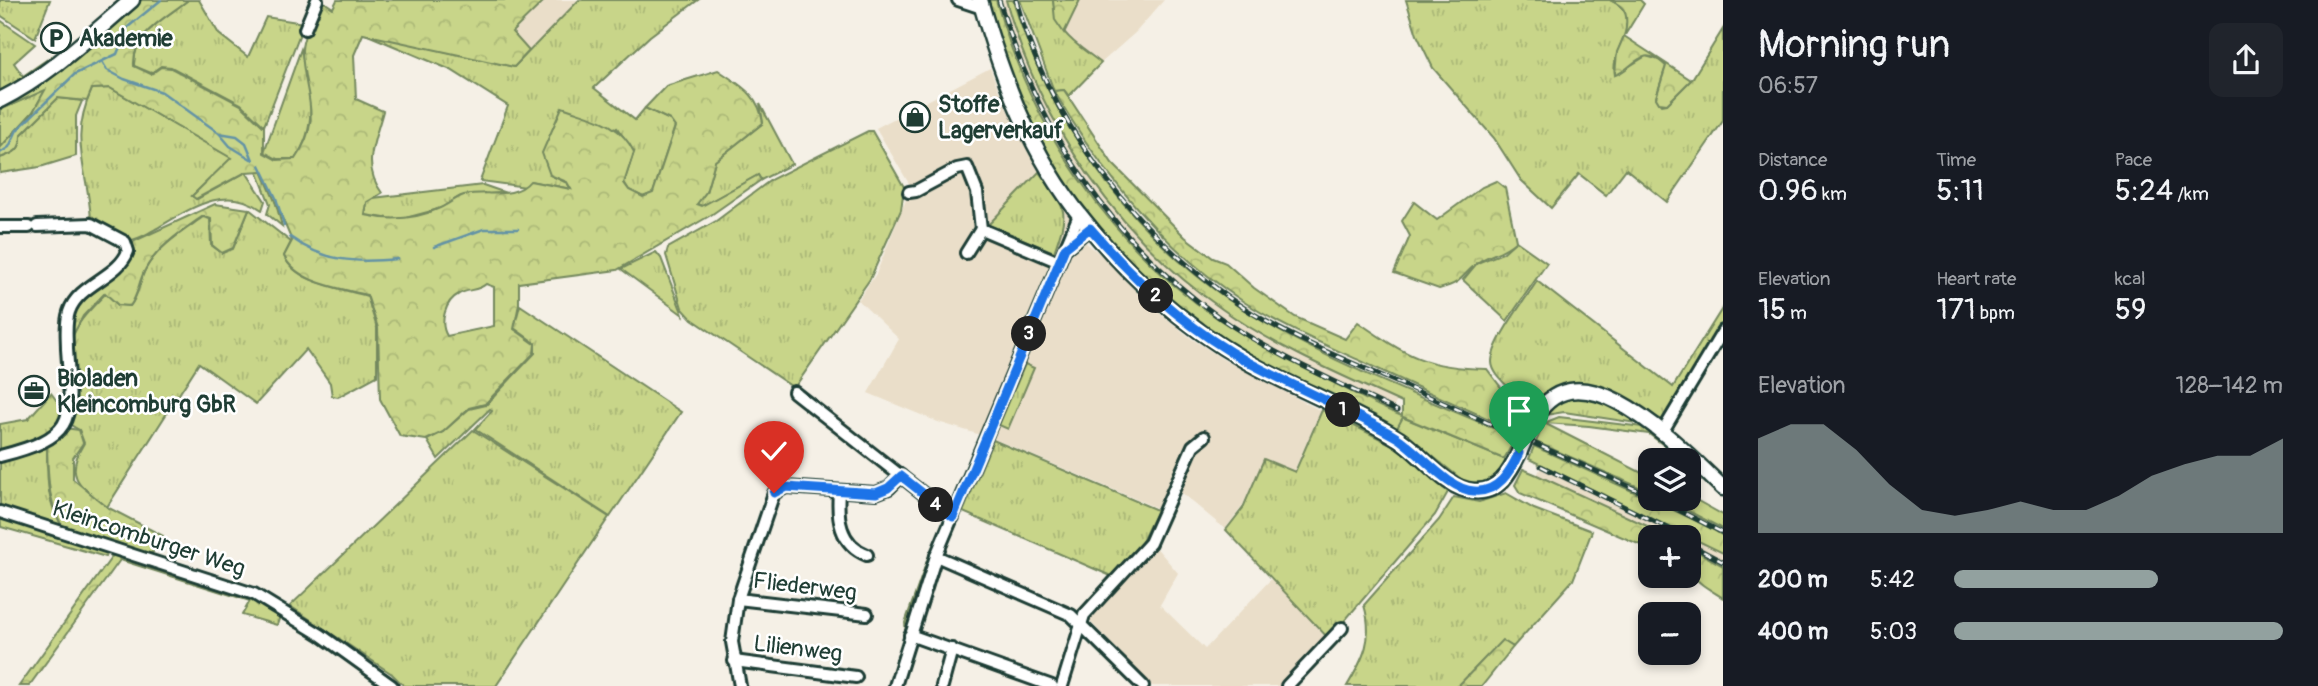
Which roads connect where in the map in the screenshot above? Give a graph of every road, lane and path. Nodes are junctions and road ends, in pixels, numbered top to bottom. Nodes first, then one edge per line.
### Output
1 (132, 0) edge
2 (317, 0) edge
3 (958, 0) edge
4 (981, 4) edge
5 (305, 29) dead end
6 (0, 100) edge
7 (909, 192) dead end
8 (1079, 215) junction
9 (0, 227) edge
10 (1090, 228) junction
11 (981, 229) junction
12 (1065, 248) junction
13 (966, 253) dead end
14 (1059, 262) junction
15 (1723, 331) edge
16 (794, 392) dead end
17 (1663, 431) junction
18 (1204, 438) dead end
19 (0, 456) edge
20 (901, 476) junction
21 (1723, 488) edge
22 (839, 492) junction
23 (0, 512) edge
24 (953, 517) junction
25 (867, 555) dead end
26 (936, 556) junction
27 (738, 598) junction
28 (867, 614) dead end
29 (1080, 622) junction
30 (1342, 628) dead end
31 (910, 635) junction
32 (952, 649) junction
33 (734, 661) junction
34 (856, 677) dead end
35 (392, 686) edge
36 (740, 686) edge
37 (895, 686) edge
38 (942, 686) edge
39 (1052, 686) edge
40 (1062, 686) edge
41 (1143, 686) edge
42 (1287, 686) edge

1 - 6 main road
2 - 5 street
3 - 4 street
4 - 8 main road
7 - 11 street
8 - 10 main road
8 - 12 street
9 - 19 street
10 - 12 street
10 - 17 main road, bridge
11 - 13 street
11 - 14 street
12 - 14 street
14 - 24 street
15 - 17 street
16 - 20 street
17 - 21 main road
18 - 29 street
20 - 22 street
20 - 24 street
22 - 25 street
22 - 27 street
23 - 35 street, Kleincomburger Weg
24 - 26 street
26 - 29 street
26 - 31 street
27 - 28 street, Fliederweg
27 - 33 street
29 - 40 street
29 - 41 street
30 - 42 street
31 - 32 street
31 - 37 street
32 - 38 street
32 - 39 street
33 - 34 street, Lilienweg
33 - 36 street

